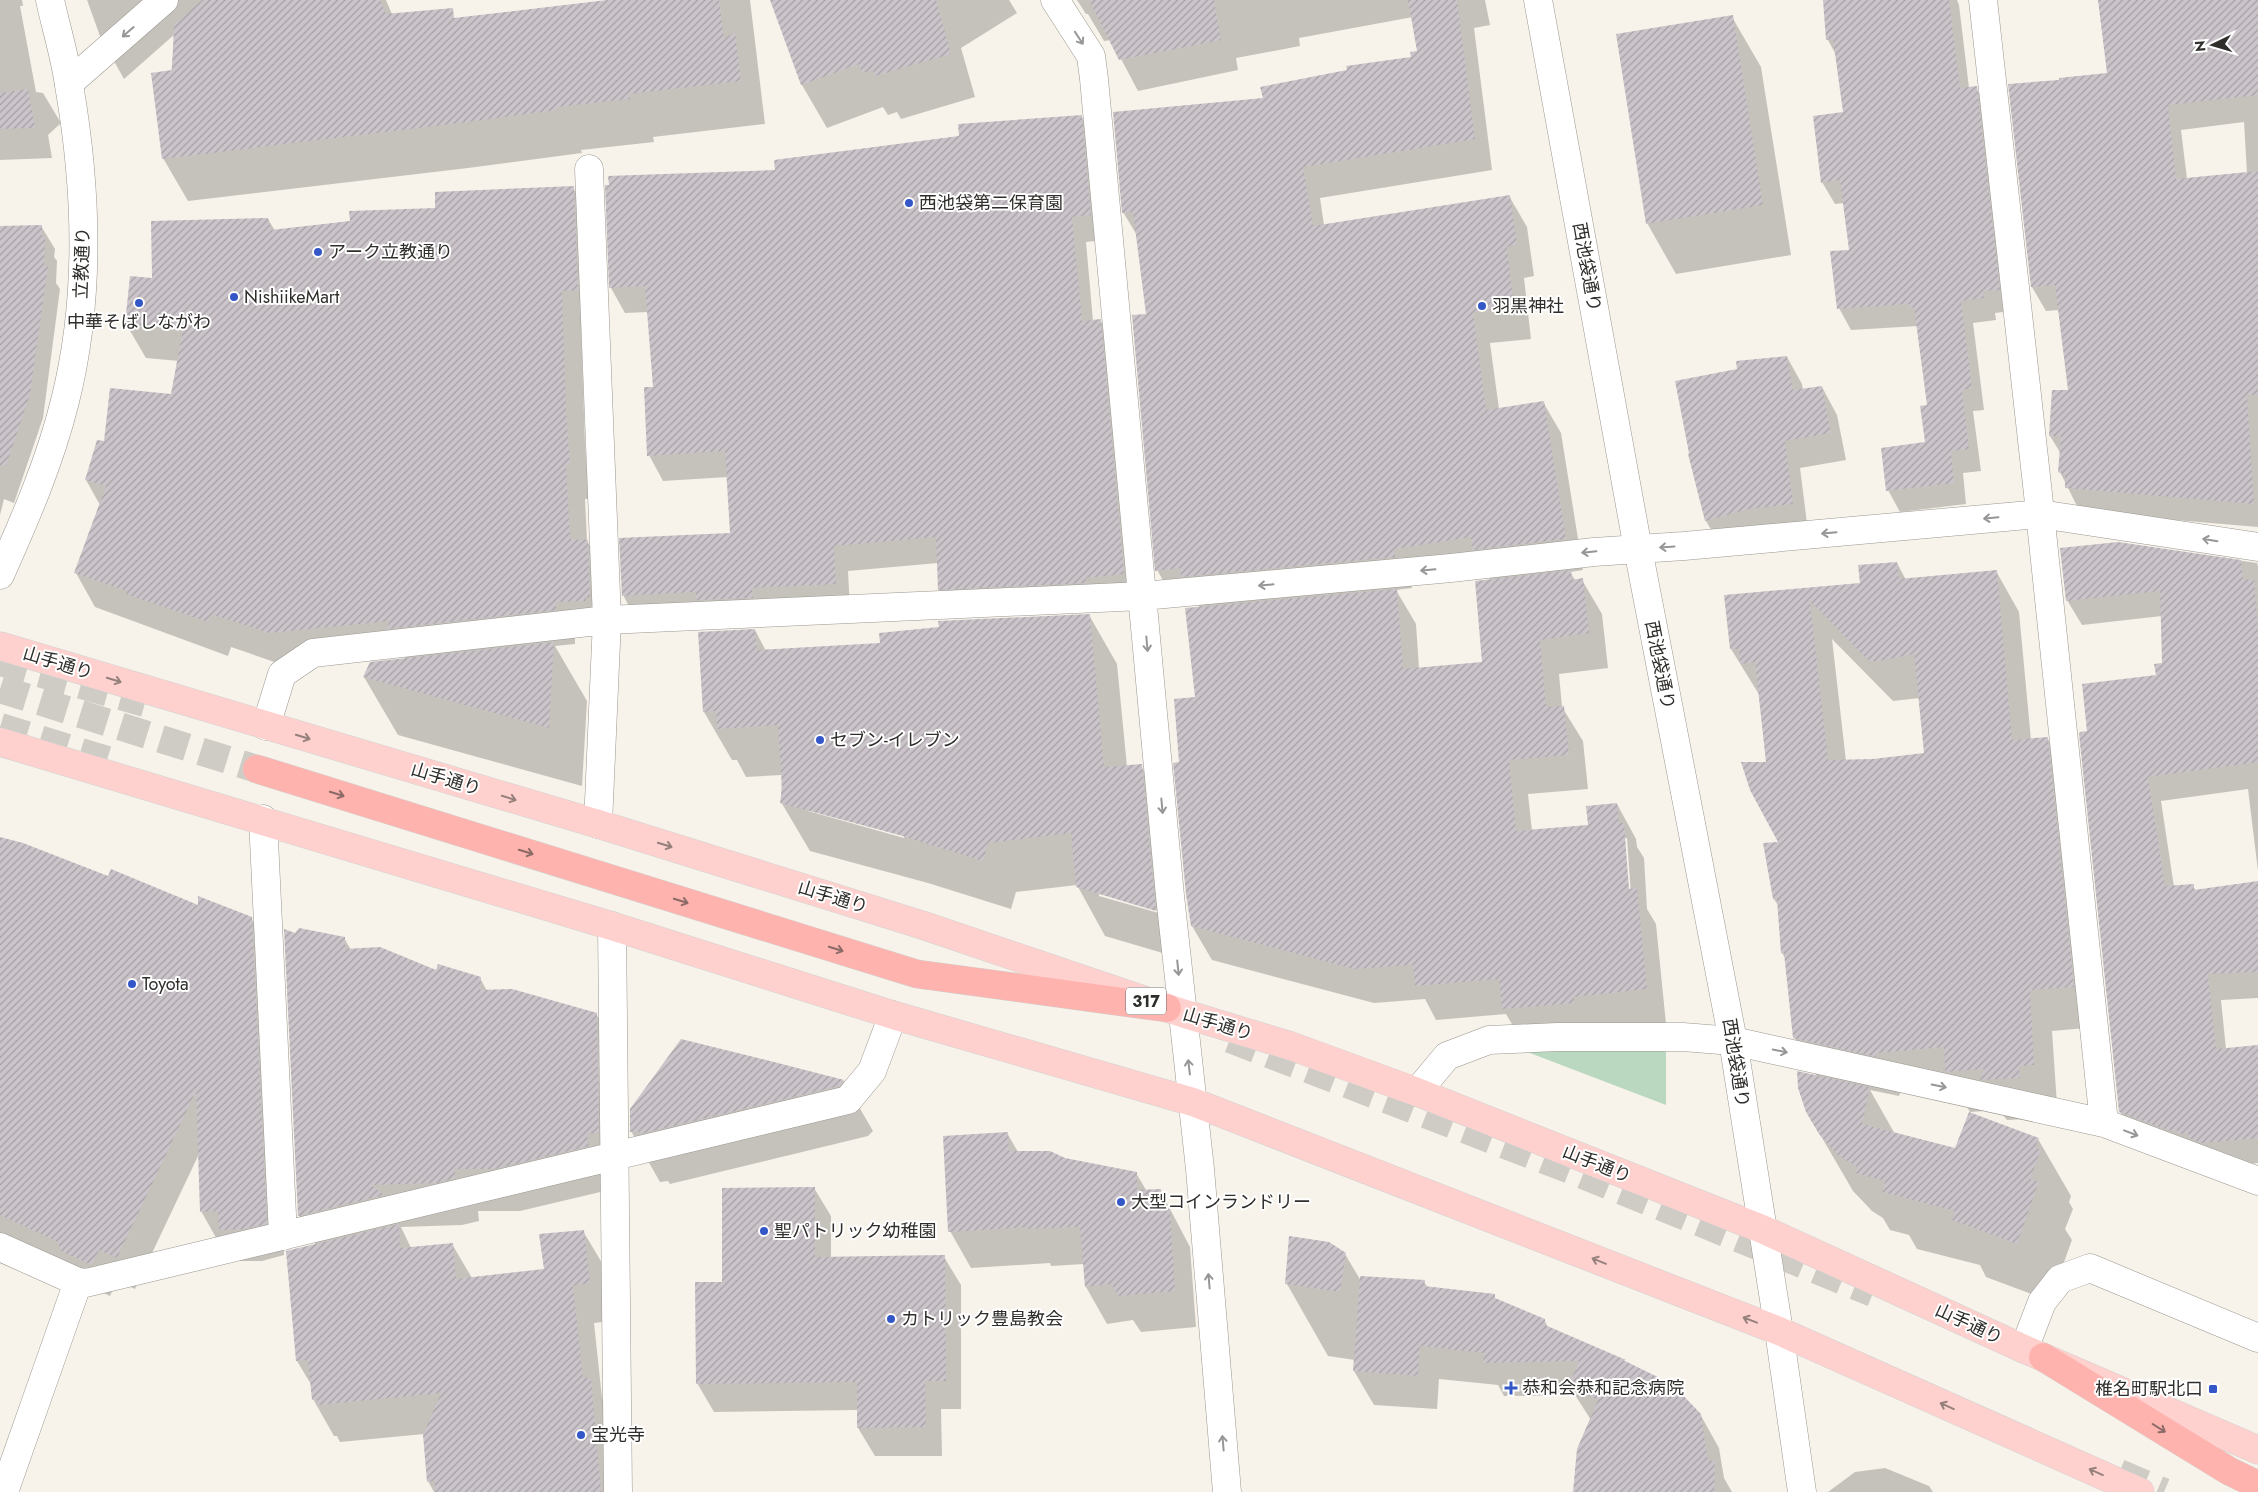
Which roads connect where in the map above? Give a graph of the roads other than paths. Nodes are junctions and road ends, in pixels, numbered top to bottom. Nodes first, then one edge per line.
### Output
1 (50, 0) edge
2 (164, 0) edge
3 (1055, 0) edge
4 (1538, 0) edge
5 (1983, 0) edge
6 (69, 83) junction
7 (589, 169) dead end
8 (2040, 514) junction
9 (2258, 547) edge
10 (1638, 549) junction
11 (0, 575) edge
12 (1143, 596) junction
13 (607, 620) junction
14 (0, 646) edge
15 (266, 726) junction
16 (0, 742) edge
17 (257, 769) tunnel mouth
18 (263, 819) junction
19 (598, 824) junction
20 (612, 926) junction
21 (1174, 1011) junction
22 (893, 1015) junction
23 (1733, 1041) junction
24 (1417, 1092) junction
25 (1193, 1102) junction
26 (2104, 1123) junction
27 (615, 1156) junction
28 (2258, 1181) edge
29 (1762, 1229) junction
30 (283, 1236) junction
31 (0, 1247) edge
32 (78, 1282) junction
33 (1779, 1331) junction
34 (2258, 1338) edge
35 (2034, 1353) junction
36 (2258, 1450) edge
37 (2258, 1485) edge
38 (4, 1492) edge
39 (618, 1492) edge
40 (1227, 1492) edge
41 (1802, 1492) edge
42 (2140, 1492) tunnel mouth

1 - 6 street, 立教通り
2 -> 6 street
3 -> 12 street
4 - 10 street, 西池袋通り
5 - 8 street
6 - 11 street, 立教通り
7 - 13 street
9 -> 8 street
8 -> 10 street
8 - 26 street
10 -> 12 street
10 - 23 street, 西池袋通り
12 - 13 street
12 -> 21 street
13 - 15 street
13 - 19 street
14 -> 15 main road, 山手通り / 317
15 -> 19 main road, 山手通り / 317
16 - 18 main road
17 -> 21 highway
18 - 20 main road
18 - 30 street
19 -> 21 main road, 山手通り / 317
20 - 22 main road
20 - 27 street
21 - 24 main road, 山手通り / 317
25 -> 21 street
22 - 25 main road
22 - 27 street
23 - 24 street
23 -> 26 street
23 - 29 street, 西池袋通り
24 - 29 main road, 山手通り / 317
33 -> 25 main road
40 -> 25 street
26 -> 28 street
27 - 30 street
27 - 39 street
29 - 33 street, 西池袋通り
29 - 35 main road, 山手通り / 317
30 - 32 street
31 - 32 street
32 - 38 street
33 - 41 street, 西池袋通り
42 -> 33 main road
34 - 35 street
35 - 36 main road, 山手通り / 317
35 -> 37 highway

